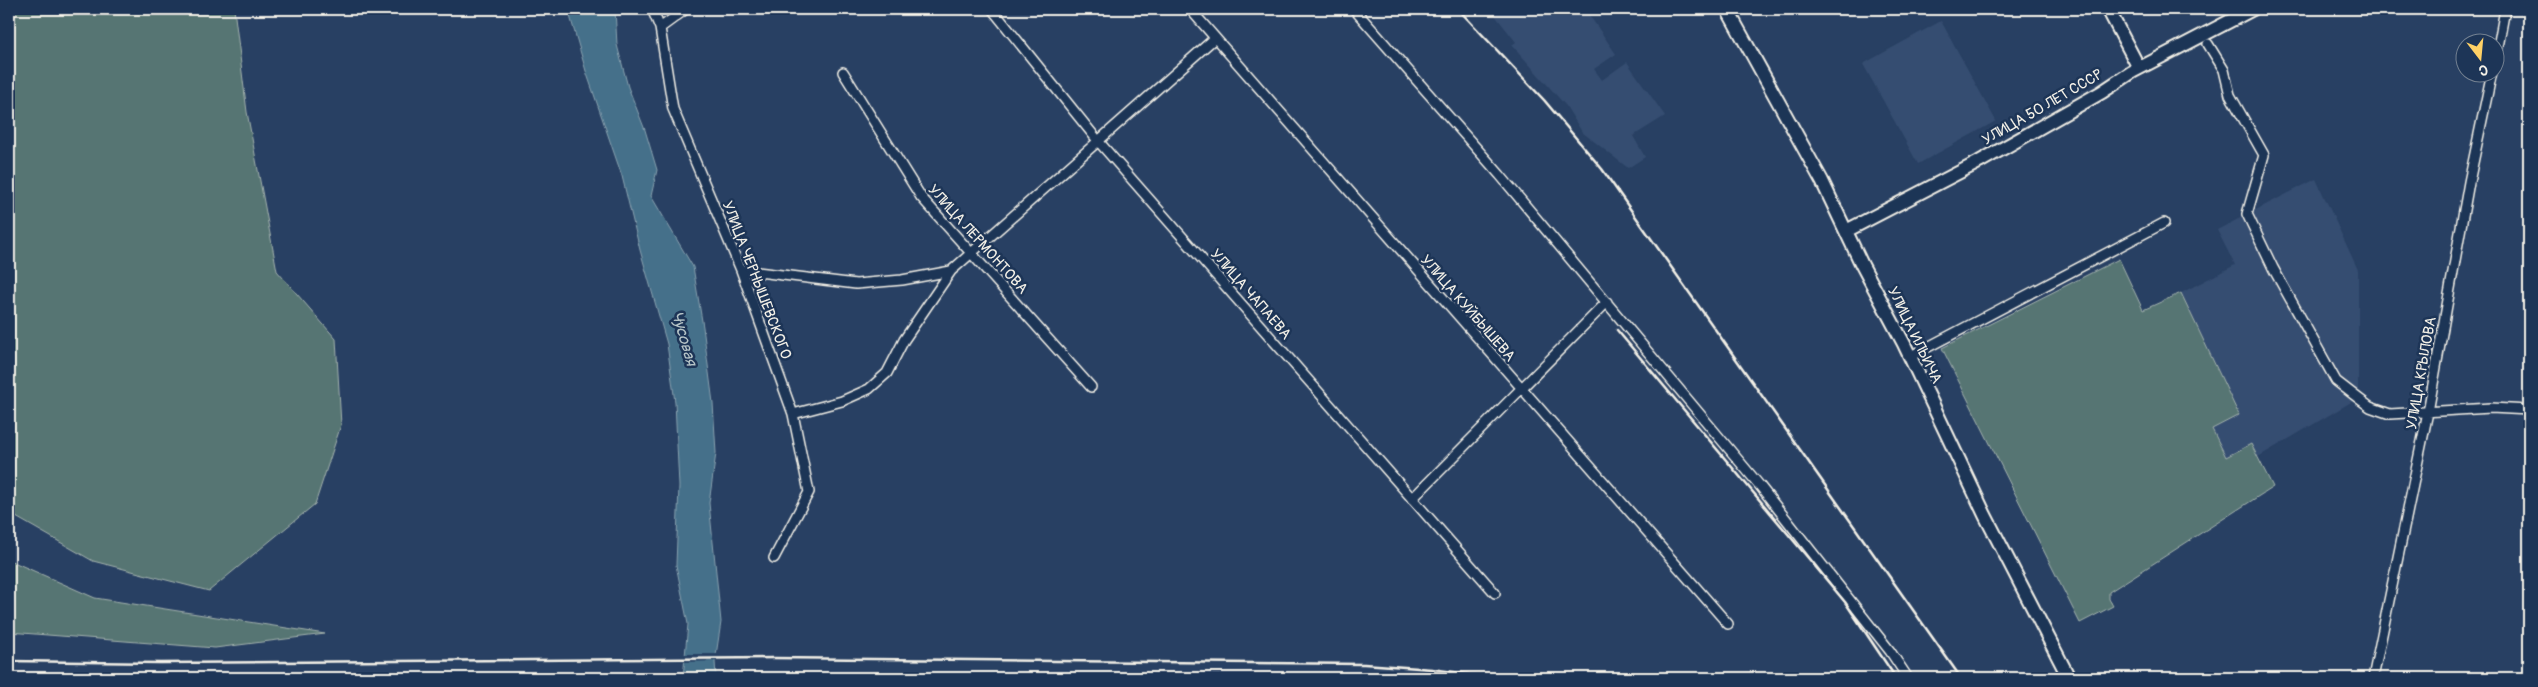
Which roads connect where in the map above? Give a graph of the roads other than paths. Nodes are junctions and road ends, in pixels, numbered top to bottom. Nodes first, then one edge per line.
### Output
1 (652, 9) edge
2 (686, 9) edge
3 (992, 9) edge
4 (1190, 9) edge
5 (1354, 9) edge
6 (1727, 9) edge
7 (2108, 9) edge
8 (2253, 9) edge
9 (2506, 9) edge
10 (660, 28) junction
11 (2501, 32) edge
12 (1215, 38) junction
13 (2208, 44) dead end
14 (2139, 68) junction
15 (843, 72) dead end
16 (2490, 82) edge
17 (1099, 142) junction
18 (2164, 223) dead end
19 (1846, 230) junction
20 (971, 251) junction
21 (740, 270) junction
22 (951, 271) junction
23 (1607, 302) junction
24 (1909, 357) junction
25 (1091, 387) dead end
26 (1521, 390) junction
27 (2529, 410) edge
28 (2428, 412) junction
29 (793, 414) junction
30 (1412, 499) junction
31 (774, 558) dead end
32 (1495, 593) dead end
33 (1728, 624) dead end
34 (1908, 678) edge
35 (2069, 678) edge
36 (2372, 678) edge

1 - 10 street, УЛИЦА ЧЕРНЫШЕВСКОГО
2 - 10 street
3 - 17 street, УЛИЦА ЧАПАЕВА
4 - 12 street, УЛИЦА КУЙБЫШЕВА
5 - 23 street
6 - 19 street, УЛИЦА ИЛЬИЧА
7 - 14 street
8 - 14 street, УЛИЦА 50 ЛЕТ СССР
9 - 11 street
10 - 21 street, УЛИЦА ЧЕРНЫШЕВСКОГО
12 - 17 street
12 - 26 street, УЛИЦА КУЙБЫШЕВА
13 - 28 street
14 - 19 street, УЛИЦА 50 ЛЕТ СССР
15 - 20 street, УЛИЦА ЛЕРМОНТОВА
16 - 28 street, УЛИЦА КРЫЛОВА
17 - 20 street
17 - 30 street, УЛИЦА ЧАПАЕВА
18 - 24 street
19 - 24 street, УЛИЦА ИЛЬИЧА
20 - 22 street
20 - 25 street, УЛИЦА ЛЕРМОНТОВА
21 - 22 street
21 - 29 street, УЛИЦА ЧЕРНЫШЕВСКОГО
22 - 29 street
23 - 26 street
23 - 34 street
24 - 35 street, УЛИЦА ИЛЬИЧА
26 - 30 street
26 - 33 street, УЛИЦА КУЙБЫШЕВА
27 - 28 street
28 - 36 street, УЛИЦА КРЫЛОВА
29 - 31 street, УЛИЦА ЧЕРНЫШЕВСКОГО
30 - 32 street, УЛИЦА ЧАПАЕВА

